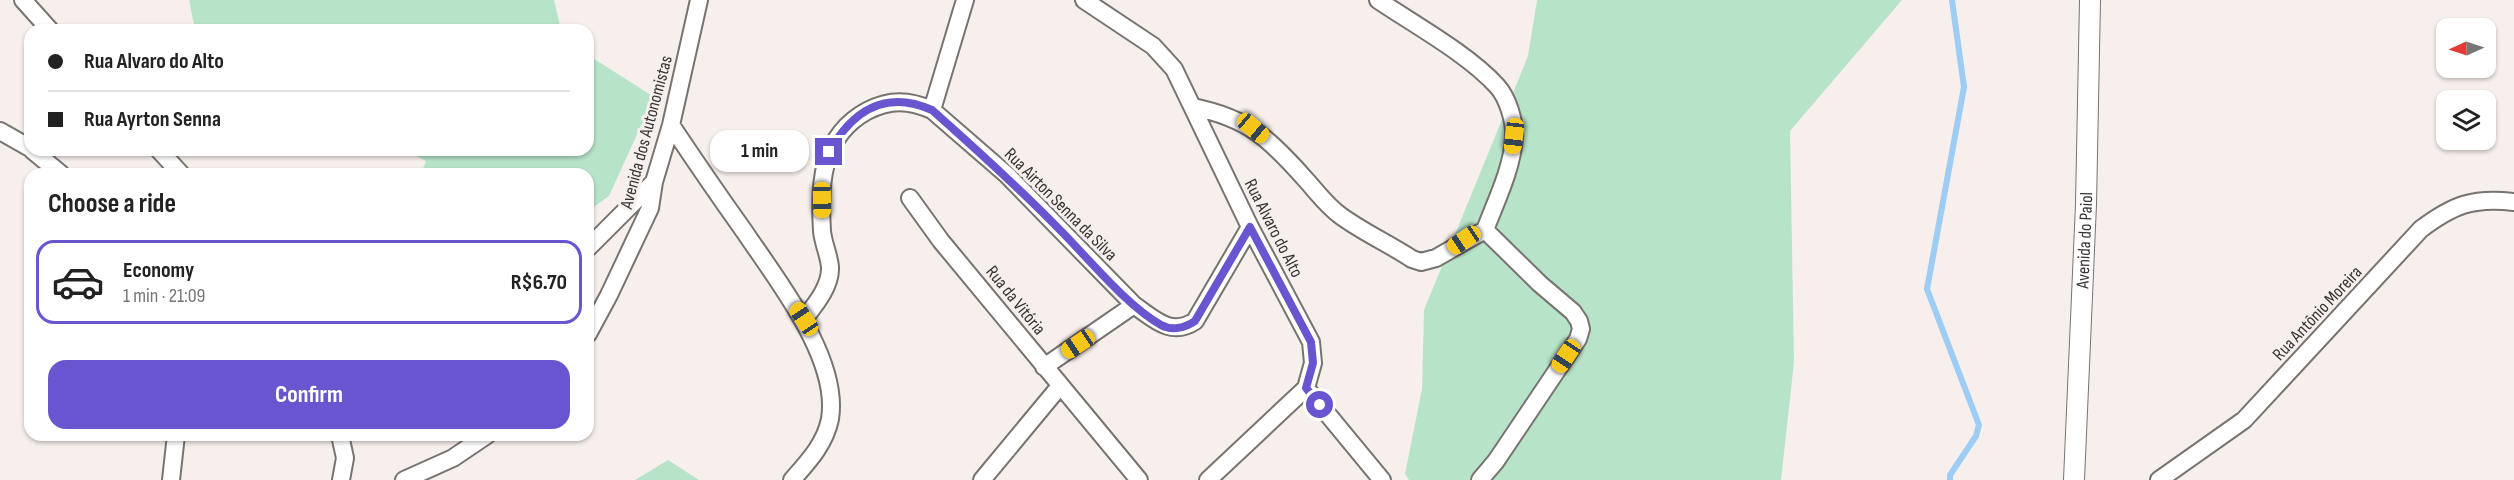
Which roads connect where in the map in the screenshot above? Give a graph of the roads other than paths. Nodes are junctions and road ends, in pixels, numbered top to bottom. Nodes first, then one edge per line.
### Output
1 (23, 0) edge
2 (699, 0) edge
3 (965, 0) edge
4 (1084, 0) edge
5 (1378, 0) edge
6 (2090, 0) edge
7 (45, 24) edge
8 (1193, 107) junction
9 (932, 110) junction
10 (671, 125) junction
11 (0, 131) edge
12 (24, 145) edge
13 (39, 156) edge
14 (164, 156) edge
15 (54, 168) edge
16 (176, 168) edge
17 (654, 182) junction
18 (910, 198) dead end
19 (2514, 202) edge
20 (1250, 227) junction
21 (1485, 230) junction
22 (594, 242) edge
23 (1134, 304) junction
24 (804, 319) junction
25 (594, 323) edge
26 (1044, 367) junction
27 (1060, 386) junction
28 (1306, 388) junction
29 (175, 441) edge
30 (341, 441) edge
31 (478, 441) edge
32 (171, 480) edge
33 (341, 480) edge
34 (404, 480) edge
35 (792, 480) edge
36 (982, 480) edge
37 (1139, 480) edge
38 (1208, 480) edge
39 (1382, 480) edge
40 (1480, 480) edge
41 (2074, 480) edge
42 (2159, 480) edge

1 - 7 street
2 - 10 street, Avenida dos Autonomistas
3 - 9 street
4 - 8 street, Rua Alvaro do Alto
5 - 21 street
6 - 41 street, Avenida do Paiol
8 - 20 street, Rua Alvaro do Alto
8 - 21 street
9 - 23 street, Rua Airton Senna da Silva
9 - 24 street
10 - 17 street, Avenida dos Autonomistas
10 - 24 street
11 - 12 street
13 - 15 street
14 - 16 street
17 - 22 street
17 - 25 street, Avenida dos Autonomistas
18 - 26 street, Rua da Vitória
19 - 42 street, Rua Antônio Moreira
20 - 23 street, Rua Airton Senna da Silva
20 - 28 street, Rua Alvaro do Alto
21 - 40 street
23 - 26 street
24 - 35 street
26 - 27 street, Rua da Vitória
27 - 36 street
27 - 37 street, Rua da Vitória
28 - 38 street
28 - 39 street
29 - 32 street
30 - 33 street
31 - 34 street

